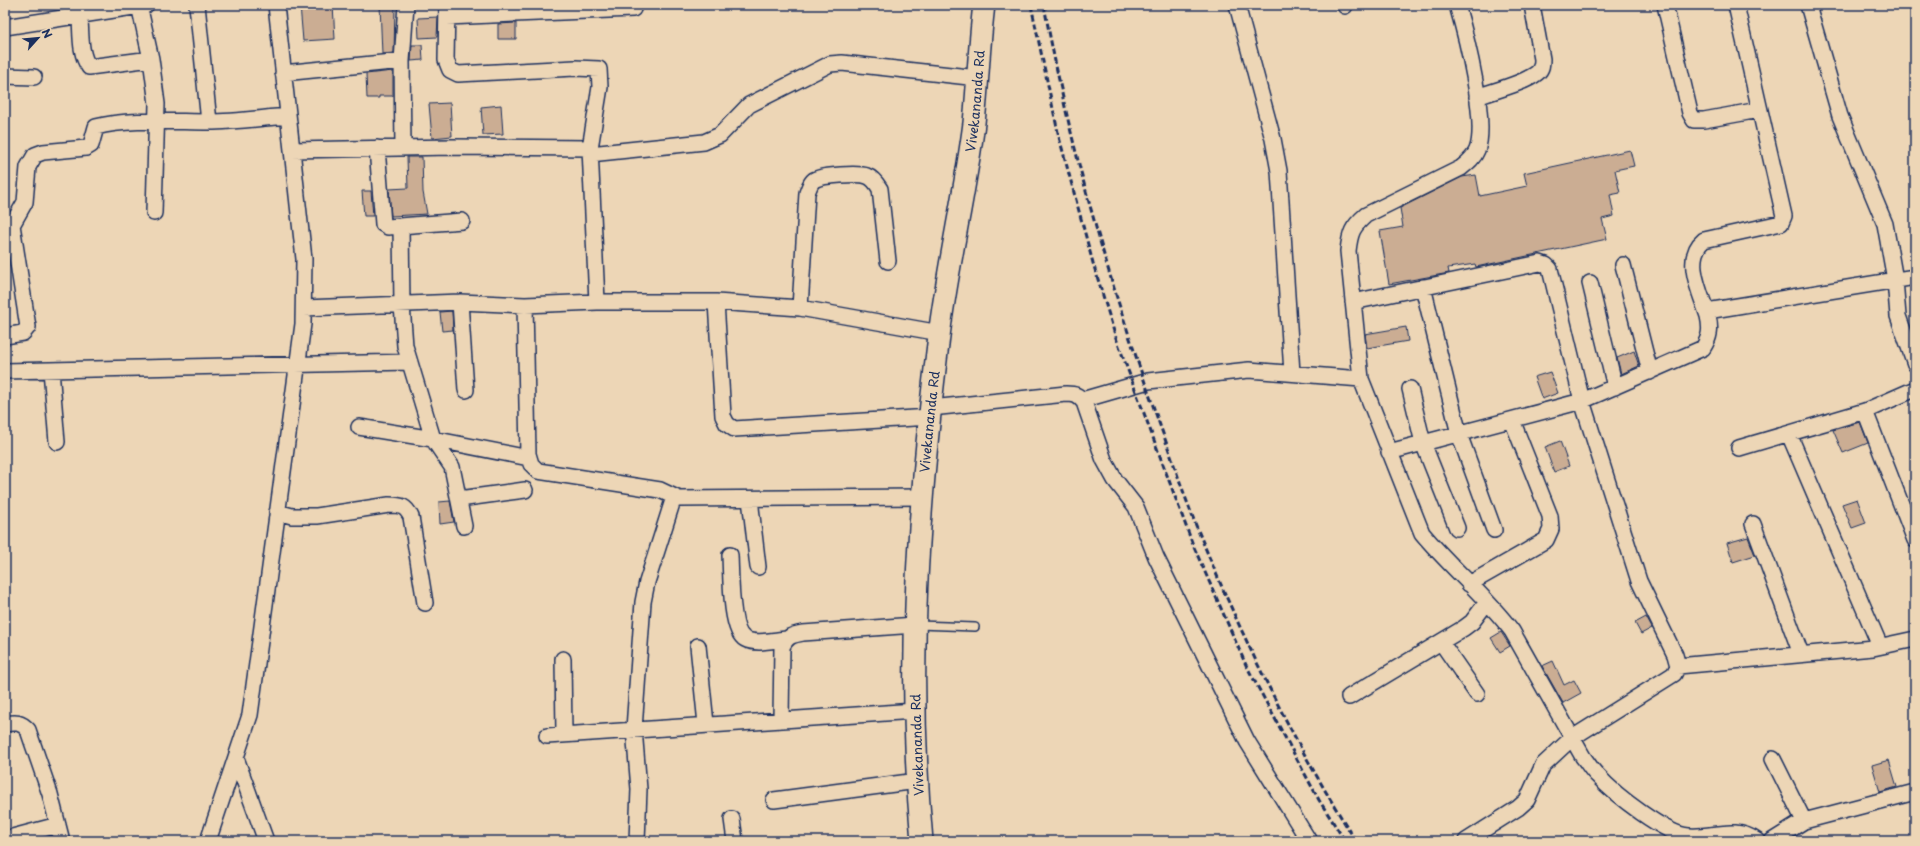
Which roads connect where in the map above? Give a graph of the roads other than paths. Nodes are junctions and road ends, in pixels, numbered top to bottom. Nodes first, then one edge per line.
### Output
1 (141, 5) edge
2 (197, 5) edge
3 (276, 5) edge
4 (406, 5) edge
5 (984, 5) edge
6 (1237, 5) edge
7 (1458, 5) edge
8 (1532, 5) edge
9 (1665, 5) edge
10 (1736, 5) edge
11 (1808, 5) edge
12 (633, 9) dead end
13 (79, 10) edge
14 (447, 11) edge
15 (5, 27) edge
16 (151, 59) junction
17 (402, 61) junction
18 (283, 73) junction
19 (5, 76) edge
20 (34, 77) dead end
21 (978, 78) junction
22 (1477, 97) junction
23 (1759, 110) junction
24 (288, 116) junction
25 (157, 122) junction
26 (209, 122) junction
27 (377, 148) junction
28 (403, 148) junction
29 (292, 150) junction
30 (590, 151) junction
31 (154, 213) dead end
32 (462, 221) dead end
33 (401, 227) junction
34 (888, 261) dead end
35 (1623, 265) dead end
36 (1915, 277) edge
37 (1895, 280) junction
38 (1590, 283) dead end
39 (1423, 287) junction
40 (460, 302) junction
41 (596, 302) junction
42 (716, 302) junction
43 (1353, 302) junction
44 (402, 305) junction
45 (525, 305) junction
46 (304, 308) junction
47 (800, 308) junction
48 (1708, 316) junction
49 (940, 333) junction
50 (5, 336) edge
51 (410, 362) junction
52 (298, 364) junction
53 (1915, 364) edge
54 (51, 370) junction
55 (5, 371) edge
56 (1650, 372) junction
57 (1292, 373) junction
58 (1361, 379) junction
59 (1615, 387) junction
60 (1410, 389) dead end
61 (1915, 389) edge
62 (466, 390) dead end
63 (1082, 400) junction
64 (1582, 402) junction
65 (1865, 411) junction
66 (931, 412) junction
67 (1512, 420) junction
68 (359, 427) dead end
69 (1459, 434) junction
70 (1789, 434) junction
71 (433, 438) junction
72 (57, 442) dead end
73 (1423, 443) junction
74 (1739, 448) dead end
75 (1389, 452) junction
76 (529, 458) junction
77 (525, 490) dead end
78 (923, 496) junction
79 (674, 497) junction
80 (459, 499) junction
81 (750, 499) junction
82 (277, 512) junction
83 (1752, 524) dead end
84 (464, 526) dead end
85 (1457, 528) dead end
86 (1494, 530) dead end
87 (1915, 540) edge
88 (730, 556) dead end
89 (758, 567) dead end
90 (1469, 584) junction
91 (1487, 602) junction
92 (425, 603) dead end
93 (915, 625) junction
94 (975, 627) dead end
95 (786, 639) junction
96 (1915, 639) edge
97 (1441, 642) junction
98 (698, 646) dead end
99 (1880, 646) junction
100 (1801, 654) junction
101 (563, 659) dead end
102 (1678, 666) junction
103 (1478, 694) dead end
104 (1349, 696) dead end
105 (915, 711) junction
106 (781, 719) junction
107 (5, 724) edge
108 (706, 724) junction
109 (634, 729) junction
110 (564, 734) junction
111 (547, 736) dead end
112 (1572, 738) junction
113 (236, 758) junction
114 (1773, 759) dead end
115 (917, 781) junction
116 (1915, 792) edge
117 (774, 800) dead end
118 (732, 819) dead end
119 (1804, 821) junction
120 (58, 825) junction
121 (5, 839) edge
122 (62, 841) edge
123 (208, 841) edge
124 (266, 841) edge
125 (637, 841) edge
126 (735, 841) edge
127 (922, 841) edge
128 (1309, 841) edge
129 (1466, 841) edge
130 (1757, 841) edge
131 (1772, 841) edge

1 - 13 street
1 - 16 street
2 - 26 street
3 - 18 street
4 - 17 street
5 - 21 street, Vivekananda Rd
6 - 57 street
7 - 22 street
8 - 22 street
9 - 23 street
10 - 23 street
11 - 37 street
12 - 14 street
13 - 15 street
13 - 16 street
14 - 30 street
16 - 25 street
17 - 18 street
17 - 28 street
18 - 24 street
19 - 20 street
21 - 30 street
21 - 49 street, Vivekananda Rd
22 - 43 street
23 - 48 street
24 - 26 street
24 - 29 street
25 - 26 street
25 - 31 street
25 - 50 street
27 - 28 street
27 - 29 street
27 - 33 street
28 - 30 street
29 - 46 street
30 - 41 street
32 - 33 street
33 - 44 street
34 - 47 street
35 - 56 street
36 - 37 street
37 - 48 street
37 - 53 street
38 - 59 street
39 - 43 street
39 - 64 street
39 - 69 street
40 - 44 street
40 - 45 street
40 - 62 street
41 - 42 street
41 - 45 street
42 - 47 street
42 - 66 street
43 - 58 street
44 - 46 street
44 - 51 street
45 - 76 street
46 - 52 street
47 - 49 street
48 - 56 street
49 - 66 street, Vivekananda Rd
51 - 52 street
51 - 71 street
52 - 54 street
52 - 82 street
54 - 55 street
54 - 72 street
56 - 59 street
57 - 58 street
57 - 63 street
58 - 75 street
59 - 64 street
60 - 73 street
61 - 65 street
63 - 66 street
63 - 128 street
64 - 67 street
64 - 102 street
65 - 70 street
65 - 87 street
66 - 78 street, Vivekananda Rd
67 - 69 street
67 - 90 street
68 - 71 street
69 - 73 street
69 - 86 street
70 - 74 street
70 - 99 street
71 - 76 street
71 - 80 street
73 - 75 street
73 - 85 street
75 - 90 street
76 - 79 street
77 - 80 street
78 - 81 street
78 - 93 street, Vivekananda Rd
79 - 81 street
79 - 109 street
80 - 84 street
81 - 89 street
82 - 92 street
82 - 113 street
83 - 100 street
88 - 95 street
90 - 91 street
91 - 97 street
91 - 112 street
93 - 94 lane
93 - 95 street
93 - 105 street, Vivekananda Rd
95 - 106 street
96 - 99 street
97 - 103 street
97 - 104 street
98 - 108 street
99 - 100 street
100 - 102 street
101 - 110 street
102 - 112 street
105 - 106 street
105 - 115 street, Vivekananda Rd
106 - 108 street
107 - 120 street
108 - 109 street
109 - 110 street
109 - 125 street
110 - 111 street
112 - 129 street
112 - 130 street
113 - 123 street
113 - 124 street
114 - 119 street
115 - 117 street
115 - 127 street, Vivekananda Rd
116 - 119 street
118 - 126 street
119 - 131 street
120 - 121 street
120 - 122 street

